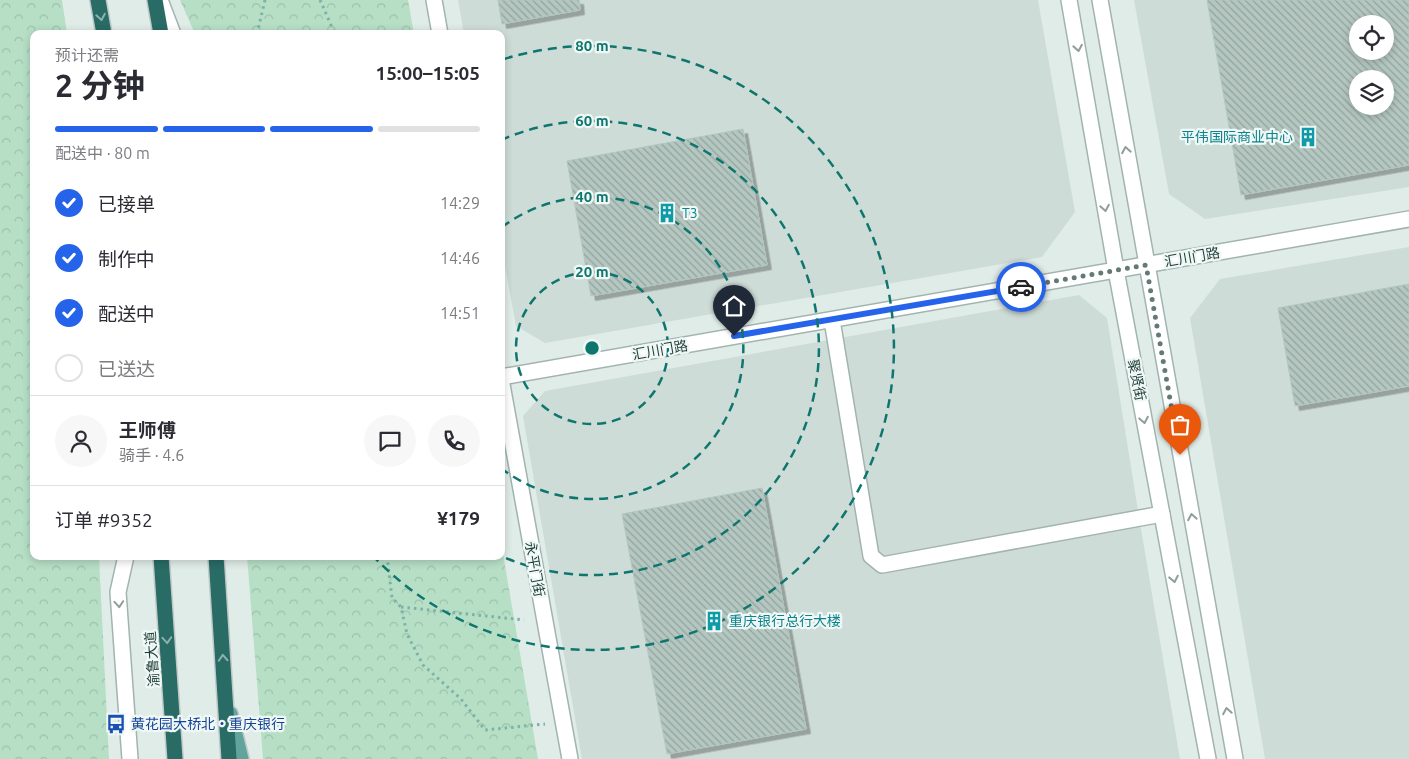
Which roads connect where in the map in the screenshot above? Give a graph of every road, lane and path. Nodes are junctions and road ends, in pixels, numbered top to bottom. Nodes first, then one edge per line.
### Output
1 (98, 0) edge
2 (155, 0) edge
3 (160, 0) edge
4 (265, 0) edge
5 (320, 0) edge
6 (434, 0) edge
7 (1069, 0) edge
8 (1100, 0) edge
9 (103, 30) edge
10 (160, 30) edge
11 (171, 30) edge
12 (258, 30) edge
13 (333, 30) edge
14 (439, 30) edge
15 (1409, 219) edge
16 (1146, 265) junction
17 (1116, 270) junction
18 (832, 320) junction
19 (505, 377) edge
20 (505, 400) edge
21 (1162, 514) junction
22 (125, 560) edge
23 (161, 560) edge
24 (216, 560) edge
25 (387, 560) edge
26 (400, 607) junction
27 (545, 622) junction
28 (225, 693) junction
29 (563, 722) junction
30 (130, 759) edge
31 (174, 759) edge
32 (229, 759) edge
33 (242, 759) edge
34 (570, 759) edge
35 (1208, 759) edge
36 (1235, 759) edge

1 -> 9 highway
2 - 10 highway
3 - 11 street
4 - 12 path
5 - 13 path
6 - 14 street
7 -> 17 street, 聚贤街
16 -> 8 street
15 - 16 street, 汇川门路
16 - 17 street, 汇川门路
36 -> 16 street
17 - 18 street, 汇川门路
17 -> 21 street, 聚贤街
18 - 19 street, 汇川门路
18 - 21 street
20 - 27 street, 永平门街
21 -> 35 street, 聚贤街
22 -> 30 street
23 -> 31 highway, 渝鲁大道
28 -> 24 highway
25 - 26 path
26 - 27 path
26 - 29 path
27 - 29 street, 永平门街
28 - 32 highway
28 - 33 main road
29 - 34 street, 永平门街

